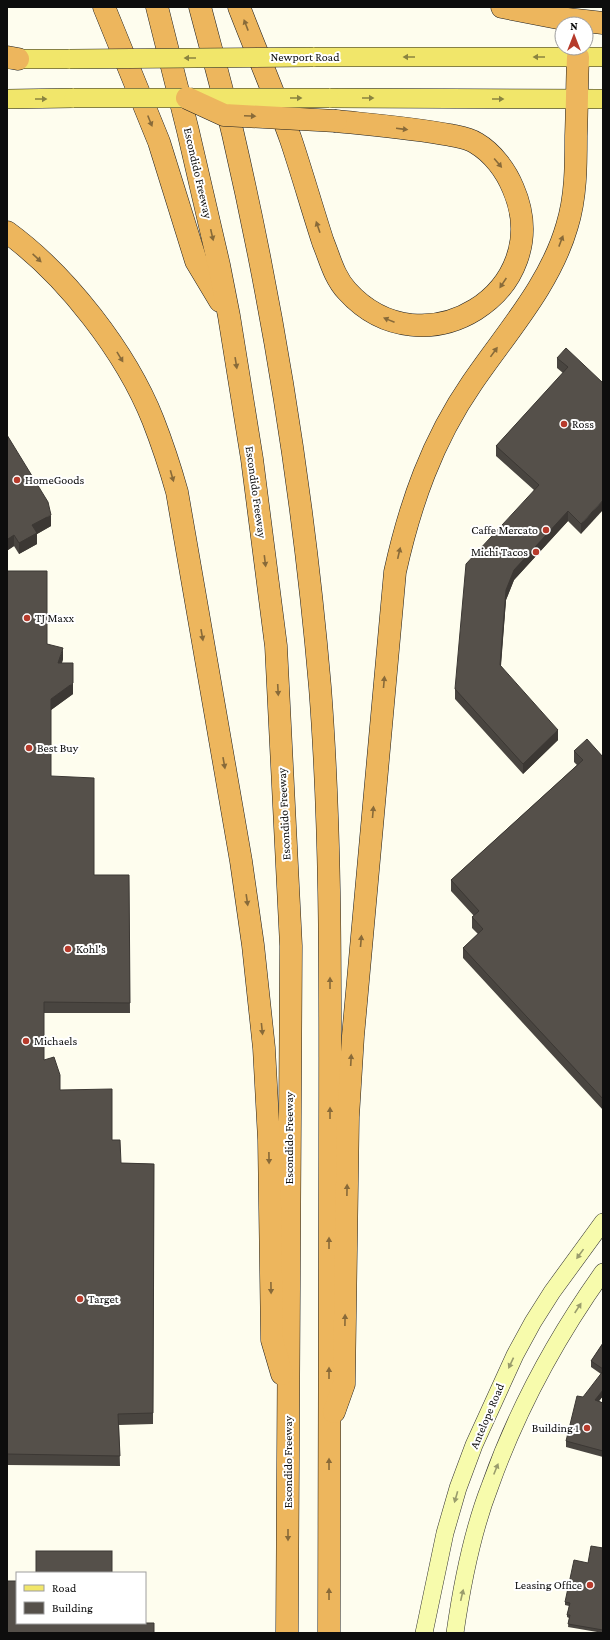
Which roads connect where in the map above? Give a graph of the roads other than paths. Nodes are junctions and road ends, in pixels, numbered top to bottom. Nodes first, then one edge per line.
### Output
1 (104, 7) edge
2 (157, 7) edge
3 (200, 7) edge
4 (239, 7) edge
5 (502, 7) edge
6 (603, 23) edge
7 (578, 57) junction
8 (603, 57) edge
9 (11, 58) edge
10 (187, 98) junction
11 (7, 99) edge
12 (577, 99) junction
13 (603, 99) edge
14 (7, 232) edge
15 (228, 316) junction
16 (603, 1222) edge
17 (603, 1272) edge
18 (289, 1398) junction
19 (329, 1426) junction
20 (287, 1633) edge
21 (329, 1633) edge
22 (424, 1633) edge
23 (455, 1633) edge

1 -> 15 highway
2 -> 15 highway, Escondido Freeway
19 -> 3 highway
10 -> 4 highway, bridge
5 - 6 highway
7 - 8 main road, Newport Road
7 -> 9 main road, Newport Road, bridge
7 - 12 highway
11 -> 10 main road, bridge
10 -> 12 main road, bridge
12 - 13 main road
19 -> 12 highway
14 -> 18 highway
15 -> 18 highway, Escondido Freeway
16 -> 22 main road, Antelope Road
23 -> 17 main road
18 -> 20 highway, Escondido Freeway
21 -> 19 highway

